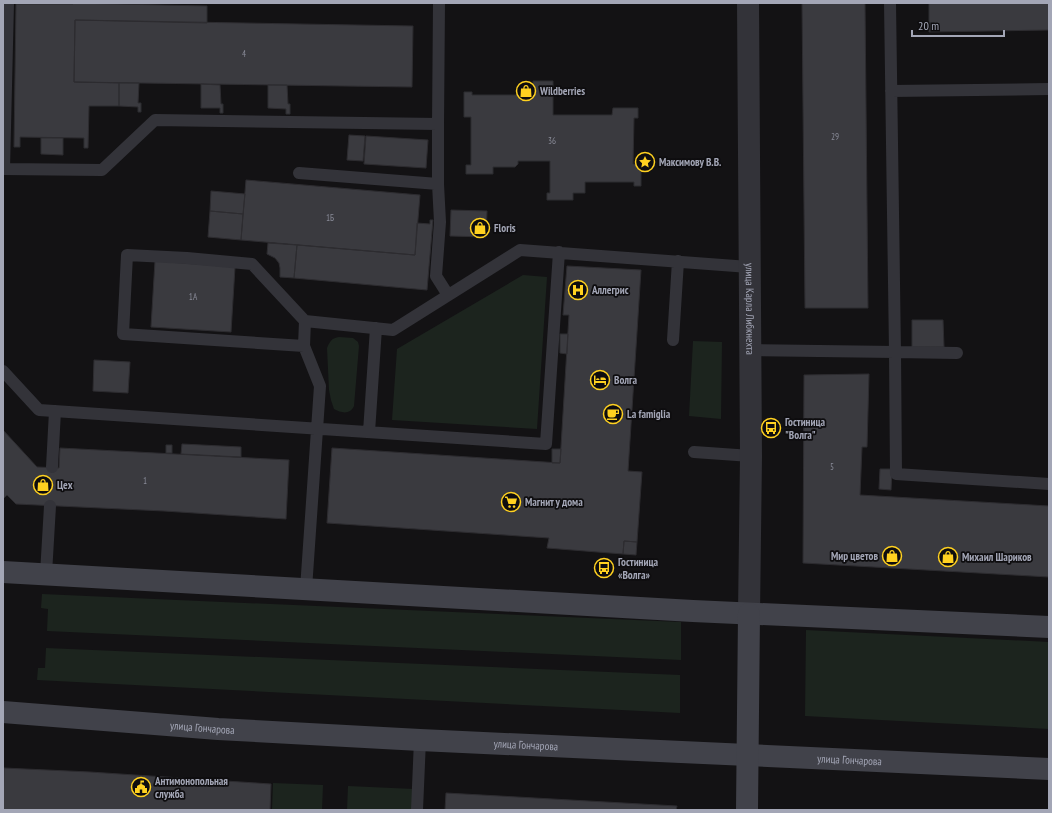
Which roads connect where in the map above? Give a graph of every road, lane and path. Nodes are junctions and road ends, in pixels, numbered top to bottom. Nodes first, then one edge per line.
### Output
1 (8, 3) edge
2 (439, 3) edge
3 (748, 3) edge
4 (890, 3) edge
5 (1049, 89) edge
6 (891, 91) junction
7 (438, 124) junction
8 (299, 173) dead end
9 (438, 184) junction
10 (559, 252) junction
11 (678, 261) junction
12 (749, 267) junction
13 (448, 295) junction
14 (305, 321) junction
15 (376, 328) junction
16 (673, 340) dead end
17 (304, 346) junction
18 (750, 350) junction
19 (895, 352) junction
20 (957, 353) dead end
21 (3, 370) edge
22 (55, 411) junction
23 (317, 428) junction
24 (369, 432) junction
25 (694, 452) dead end
26 (751, 456) junction
27 (52, 467) dead end
28 (1049, 484) edge
29 (50, 506) dead end
30 (3, 572) edge
31 (46, 574) junction
32 (306, 589) junction
33 (748, 614) junction
34 (1049, 627) edge
35 (3, 712) edge
36 (420, 740) junction
37 (747, 755) junction
38 (1049, 769) edge
39 (417, 810) edge
40 (747, 810) edge

1 - 7 lane
2 - 7 lane
3 - 12 street, улица Карла Либкнехта
4 - 6 lane
5 - 6 lane
6 - 19 lane
7 - 9 lane
8 - 9 lane
9 - 13 lane
10 - 11 lane
10 - 13 lane
10 - 24 lane
11 - 12 lane
11 - 16 lane
12 - 18 street, улица Карла Либкнехта
13 - 15 lane
14 - 15 lane
14 - 17 lane
14 - 17 lane
15 - 24 lane
17 - 23 lane
18 - 19 lane
18 - 26 street, улица Карла Либкнехта
19 - 20 lane
19 - 28 lane
21 - 22 lane
22 - 23 lane
22 - 27 lane
23 - 24 lane
23 - 32 lane
25 - 26 lane
26 - 33 street, улица Карла Либкнехта
29 - 31 lane
30 - 31 main road
31 - 32 main road
32 - 33 main road
33 - 34 main road
33 - 37 main road
35 - 36 main road, улица Гончарова
36 - 37 main road, улица Гончарова
36 - 39 lane
37 - 38 main road, улица Гончарова
37 - 40 main road

